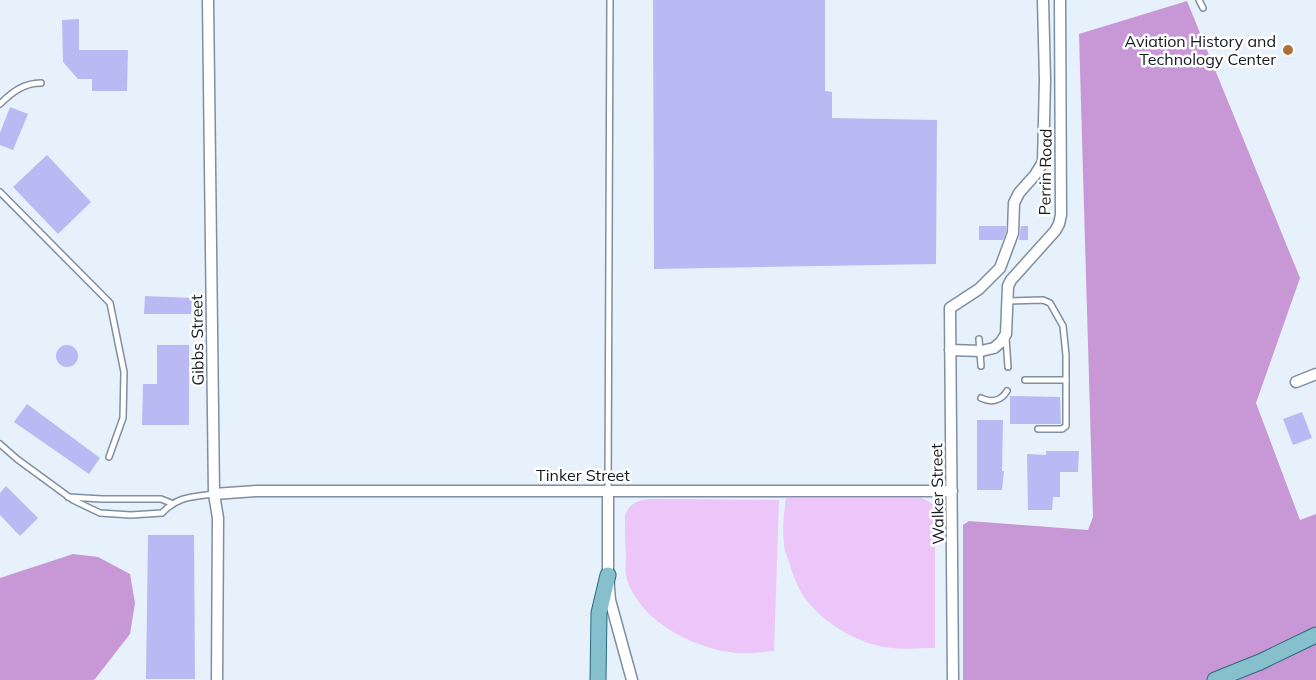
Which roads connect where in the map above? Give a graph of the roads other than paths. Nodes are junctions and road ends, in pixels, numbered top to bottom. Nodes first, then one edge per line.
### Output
1 (208, 0) edge
2 (610, 0) edge
3 (1043, 0) edge
4 (1060, 0) edge
5 (1199, 0) edge
6 (1203, 9) dead end
7 (41, 83) dead end
8 (0, 104) edge
9 (0, 192) edge
10 (1006, 301) junction
11 (1006, 334) junction
12 (979, 339) dead end
13 (950, 350) junction
14 (979, 351) junction
15 (981, 366) dead end
16 (1008, 367) dead end
17 (1316, 374) edge
18 (1025, 380) dead end
19 (1066, 380) junction
20 (1296, 382) dead end
21 (1007, 392) dead end
22 (981, 398) dead end
23 (1038, 429) dead end
24 (0, 444) edge
25 (109, 457) dead end
26 (608, 490) junction
27 (952, 490) junction
28 (214, 494) junction
29 (68, 497) junction
30 (171, 503) junction
31 (608, 575) junction
32 (1316, 634) edge
33 (1283, 651) junction
34 (217, 680) edge
35 (598, 680) edge
36 (632, 680) edge
37 (953, 680) edge
38 (1215, 680) edge
39 (1245, 680) edge

1 - 28 street, Gibbs Street
2 - 26 lane
3 - 13 street, Walker Street
4 - 10 street, Perrin Road
5 - 6 lane
7 - 8 lane
9 - 25 lane
10 - 11 street, Perrin Road
10 - 19 lane
11 - 14 street
11 - 16 lane
12 - 14 lane
13 - 14 street
13 - 27 street, Walker Street
14 - 15 lane
17 - 20 street
18 - 19 lane
19 - 23 lane
21 - 22 lane
24 - 29 lane
26 - 27 street, Tinker Street
26 - 28 street, Tinker Street
26 - 31 street
27 - 37 street, Walker Street
28 - 30 lane
28 - 34 street, Gibbs Street
29 - 30 lane
29 - 30 lane
31 - 35 main road
31 - 36 street
32 - 33 main road
33 - 38 main road
33 - 39 main road

